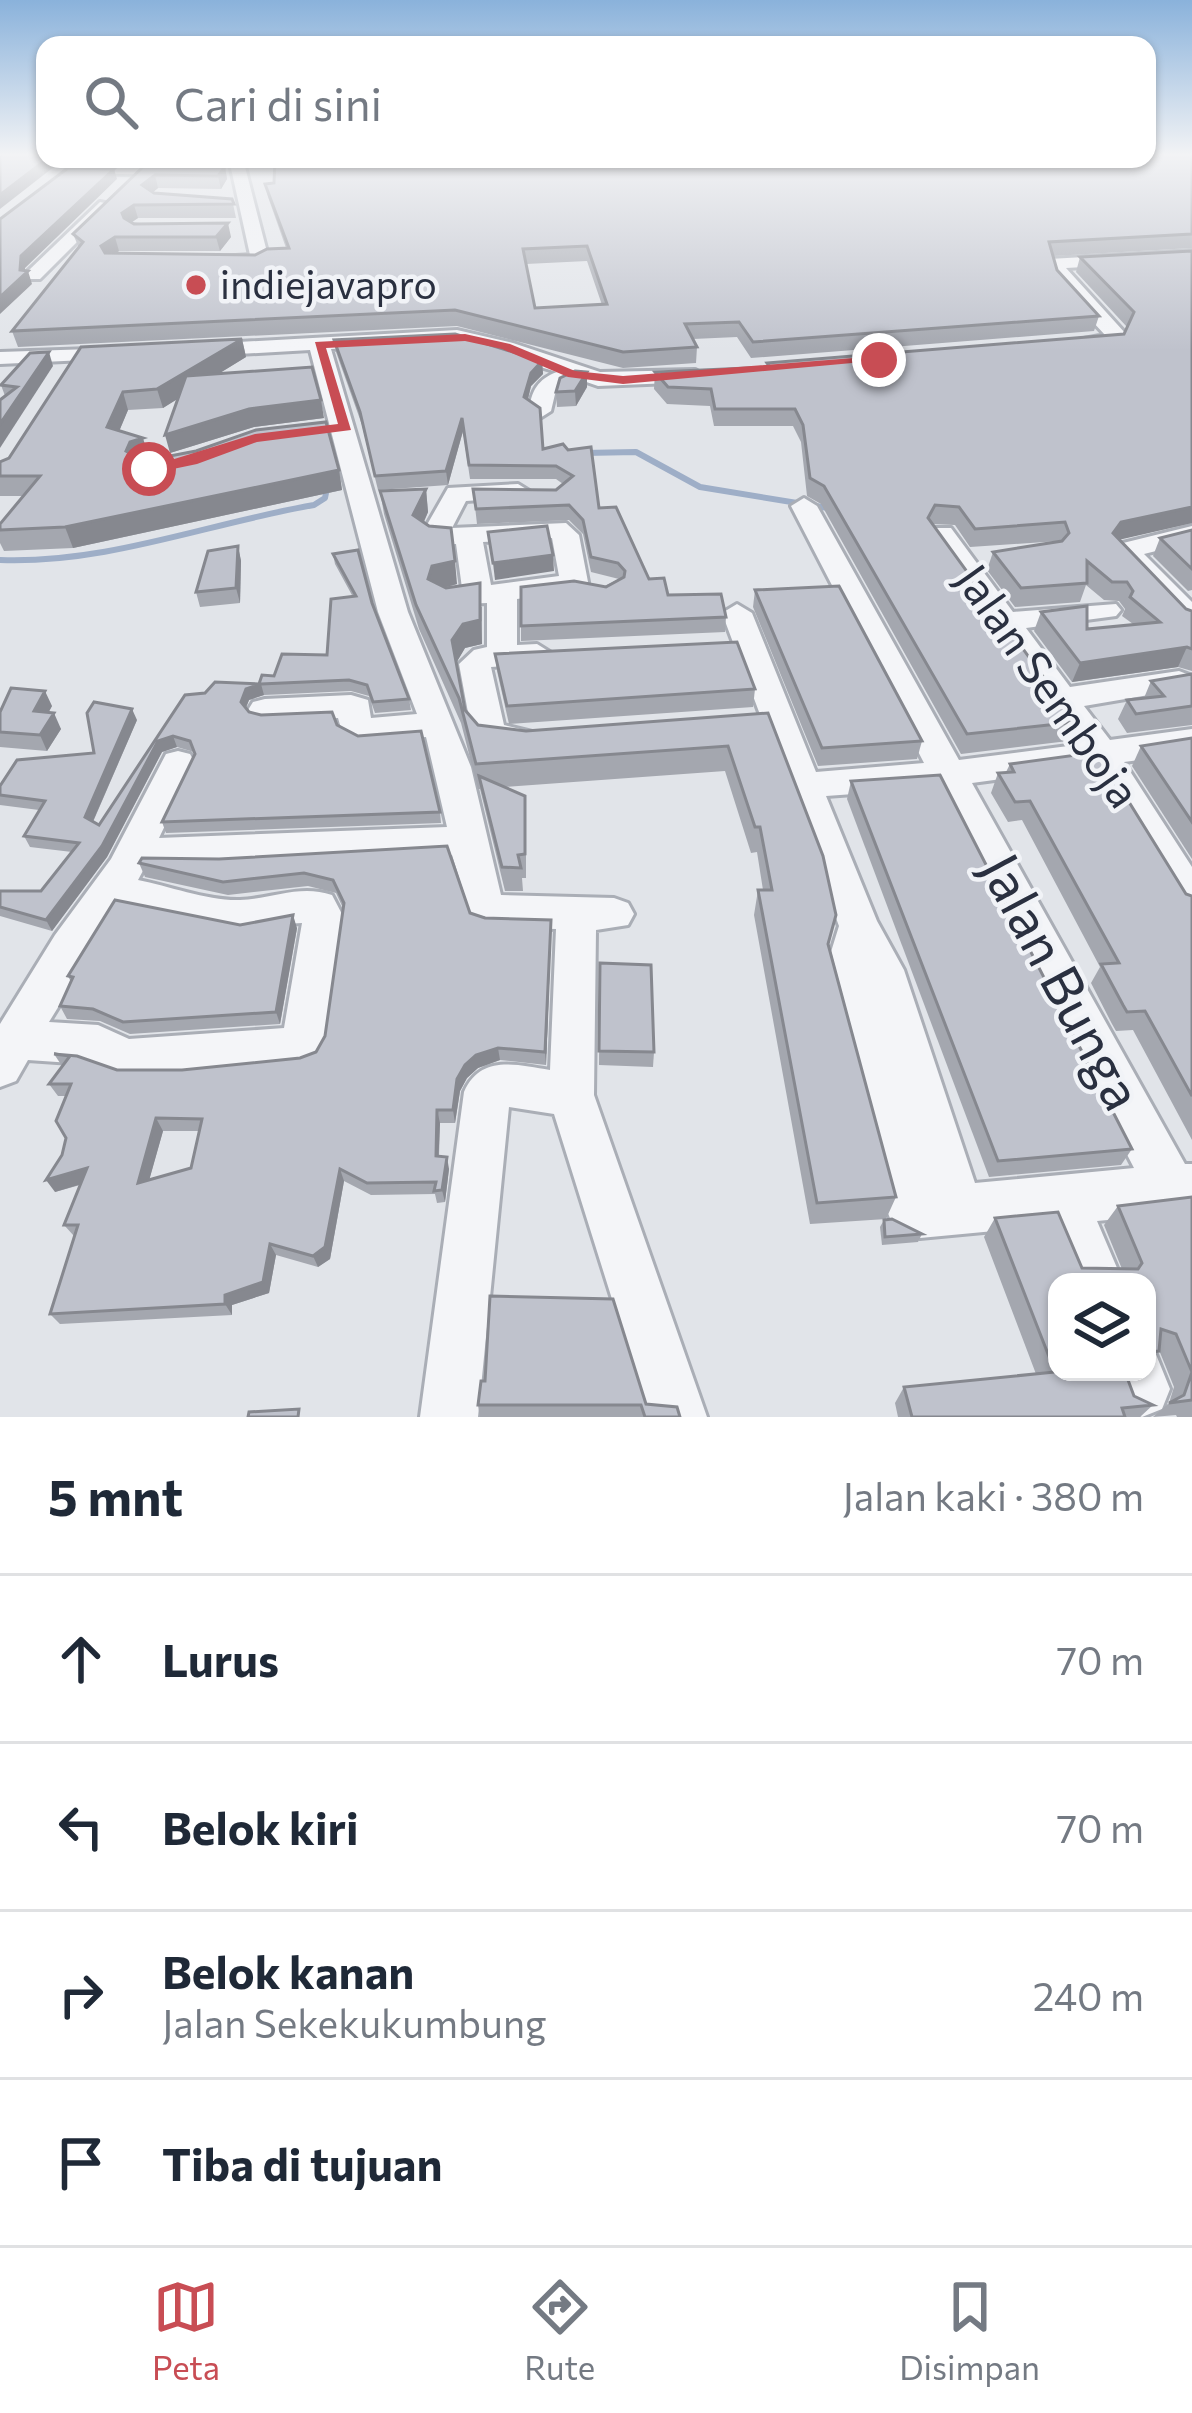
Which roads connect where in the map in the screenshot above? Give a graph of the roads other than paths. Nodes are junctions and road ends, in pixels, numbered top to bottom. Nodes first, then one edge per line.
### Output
1 (91, 219) edge
2 (248, 219) edge
3 (250, 227) junction
4 (227, 228) edge
5 (1192, 256) edge
6 (205, 262) edge
7 (34, 275) dead end
8 (319, 345) junction
9 (1051, 347) edge
10 (177, 351) edge
11 (133, 353) edge
12 (0, 358) edge
13 (573, 374) junction
14 (711, 375) edge
15 (540, 411) edge
16 (556, 492) edge
17 (453, 498) junction
18 (393, 502) edge
19 (804, 506) dead end
20 (1192, 534) edge
21 (469, 537) junction
22 (1003, 555) edge
23 (574, 582) junction
24 (607, 588) edge
25 (476, 596) junction
26 (1106, 610) dead end
27 (737, 613) dead end
28 (1189, 613) edge
29 (1003, 622) junction
30 (569, 652) edge
31 (489, 659) junction
32 (1179, 681) edge
33 (1062, 699) junction
34 (266, 710) edge
35 (779, 721) junction
36 (440, 724) junction
37 (734, 724) edge
38 (550, 738) edge
39 (1192, 741) edge
40 (1102, 755) junction
41 (178, 763) dead end
42 (950, 774) junction
43 (808, 785) junction
44 (466, 840) junction
45 (136, 851) junction
46 (111, 891) junction
47 (1192, 900) edge
48 (7, 1053) edge
49 (571, 1095) junction
50 (1182, 1189) edge
51 (1062, 1201) junction
52 (1093, 1273) edge
53 (449, 1417) edge
54 (678, 1417) edge

1 - 7 street
2 - 3 street
3 - 4 street
3 - 6 street
5 - 9 street
8 - 10 street
8 - 13 street
8 - 36 street
11 - 12 street
13 - 14 street
13 - 15 street
16 - 17 street
17 - 18 street
17 - 21 street
19 - 42 street, Jalan Bunga
20 - 28 street
21 - 23 street
21 - 25 street
22 - 29 street, Jalan Semboja
23 - 24 street
23 - 25 street
25 - 31 street
26 - 29 street
27 - 35 street
29 - 33 street, Jalan Semboja
30 - 31 street
31 - 38 street
32 - 33 street
33 - 40 street, Jalan Semboja
34 - 36 street
35 - 37 street
35 - 43 street
36 - 44 street
39 - 40 street
40 - 42 street
40 - 47 street, Jalan Semboja
41 - 45 street
42 - 43 street
42 - 50 street, Jalan Bunga
43 - 51 street
44 - 45 street
44 - 49 street
45 - 46 street
46 - 48 street
46 - 48 street
49 - 53 street
49 - 54 street
50 - 51 street
51 - 52 street

